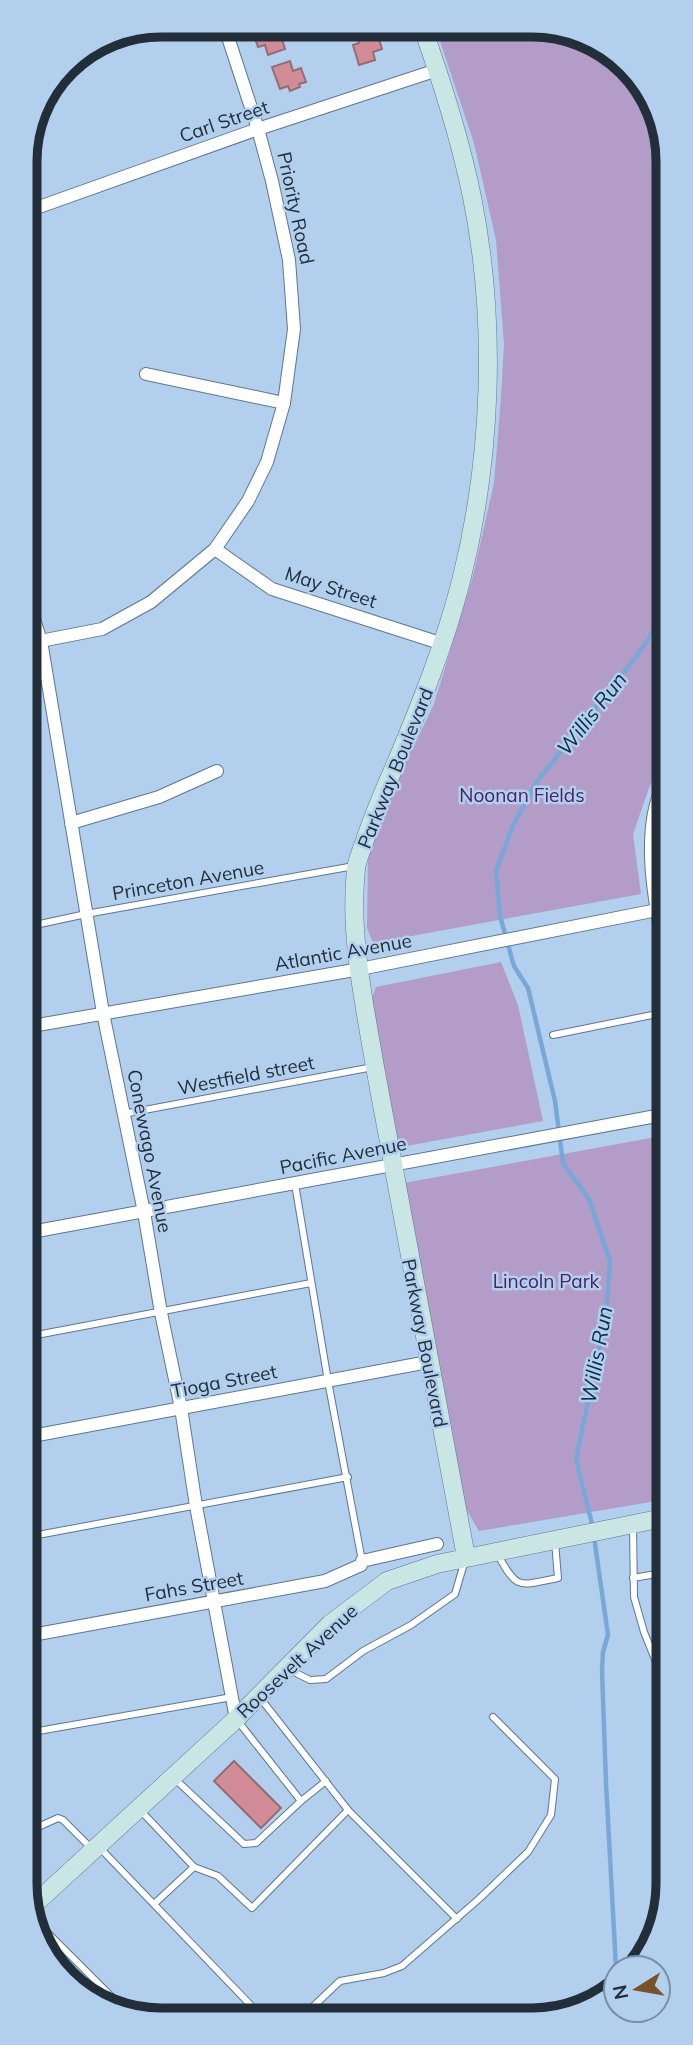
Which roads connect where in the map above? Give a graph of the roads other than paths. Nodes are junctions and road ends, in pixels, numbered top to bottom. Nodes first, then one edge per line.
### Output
1 (228, 37) edge
2 (426, 37) edge
3 (438, 70) junction
4 (258, 129) junction
5 (37, 208) edge
6 (146, 374) dead end
7 (284, 403) junction
8 (215, 549) junction
9 (37, 628) edge
10 (41, 641) junction
11 (37, 642) edge
12 (443, 644) junction
13 (217, 771) dead end
14 (71, 823) junction
15 (656, 826) edge
16 (357, 866) junction
17 (656, 882) edge
18 (656, 910) edge
19 (86, 914) junction
20 (37, 925) edge
21 (360, 969) junction
22 (103, 1013) junction
23 (656, 1014) edge
24 (37, 1025) edge
25 (553, 1035) dead end
26 (374, 1067) junction
27 (123, 1114) junction
28 (656, 1116) edge
29 (392, 1164) junction
30 (295, 1184) junction
31 (144, 1212) junction
32 (37, 1231) edge
33 (311, 1283) junction
34 (161, 1313) junction
35 (37, 1335) edge
36 (428, 1362) junction
37 (328, 1381) junction
38 (181, 1408) junction
39 (37, 1435) edge
40 (348, 1477) junction
41 (197, 1506) junction
42 (656, 1519) edge
43 (625, 1525) junction
44 (37, 1535) edge
45 (554, 1538) junction
46 (437, 1544) dead end
47 (496, 1550) junction
48 (466, 1557) junction
49 (362, 1561) junction
50 (656, 1574) edge
51 (633, 1578) junction
52 (214, 1602) junction
53 (37, 1634) edge
54 (656, 1662) edge
55 (286, 1668) junction
56 (258, 1696) junction
57 (232, 1697) junction
58 (493, 1717) dead end
59 (236, 1719) junction
60 (37, 1731) edge
61 (173, 1777) junction
62 (326, 1780) junction
63 (301, 1801) junction
64 (138, 1808) junction
65 (348, 1810) junction
66 (37, 1827) edge
67 (95, 1848) junction
68 (194, 1867) junction
69 (38, 1902) edge
70 (154, 1904) junction
71 (457, 1919) junction
72 (45, 1929) edge
73 (114, 1999) edge
74 (254, 2008) edge
75 (311, 2008) edge

1 - 4 street, Priority Road
2 - 3 street, Parkway Boulevard
3 - 4 street, Carl Street
3 - 12 street, Parkway Boulevard
4 - 5 street, Carl Street
4 - 7 street, Priority Road
6 - 7 street
7 - 8 street, Priority Road
8 - 10 street, Priority Road
8 - 12 street, May Street
9 - 10 street, Conewago Avenue
10 - 11 street, Priority Road
10 - 14 street, Conewago Avenue
12 - 16 street, Parkway Boulevard
13 - 14 street
14 - 19 street, Conewago Avenue
15 - 17 street
16 - 19 lane, Princeton Avenue
16 - 21 street, Parkway Boulevard
18 - 21 street, Atlantic Avenue
19 - 20 lane, Princeton Avenue
19 - 22 street, Conewago Avenue
21 - 22 street, Atlantic Avenue
21 - 26 street, Parkway Boulevard
22 - 24 street, Atlantic Avenue
22 - 27 street, Conewago Avenue
23 - 25 lane
26 - 27 lane, Westfield street
26 - 29 street, Parkway Boulevard
27 - 31 street, Conewago Avenue
28 - 29 street, Pacific Avenue
29 - 30 street, Pacific Avenue
29 - 36 street, Parkway Boulevard
30 - 31 street, Pacific Avenue
30 - 33 lane
31 - 32 street, Pacific Avenue
31 - 34 street, Conewago Avenue
33 - 34 lane
33 - 37 lane
34 - 35 lane
34 - 38 street, Conewago Avenue
36 - 37 street, Tioga Street
36 - 48 street, Parkway Boulevard
37 - 38 street, Tioga Street
37 - 40 lane
38 - 39 street, Tioga Street
38 - 41 street, Conewago Avenue
40 - 41 lane
40 - 49 lane
41 - 44 lane
41 - 52 street, Conewago Avenue
42 - 43 street, Roosevelt Avenue
43 - 45 street, Roosevelt Avenue
43 - 51 lane
45 - 47 street, Roosevelt Avenue
45 - 47 lane
46 - 49 street, Fahs Street
47 - 48 street, Roosevelt Avenue
48 - 55 street, Roosevelt Avenue
48 - 55 lane
49 - 52 street, Fahs Street
50 - 51 lane
51 - 54 lane
52 - 53 street, Fahs Street
52 - 57 street, Conewago Avenue
55 - 56 street, Roosevelt Avenue
56 - 59 street, Roosevelt Avenue
56 - 62 lane
57 - 59 street, Conewago Avenue
57 - 60 lane
58 - 71 lane
59 - 61 street, Roosevelt Avenue
59 - 63 lane
61 - 63 lane
61 - 64 street, Roosevelt Avenue
62 - 63 lane
62 - 65 lane
64 - 67 street, Roosevelt Avenue
64 - 68 lane
65 - 68 lane
65 - 71 lane
66 - 67 lane
67 - 69 street, Roosevelt Avenue
67 - 70 lane
68 - 70 lane
70 - 74 lane
71 - 75 lane
72 - 73 lane

